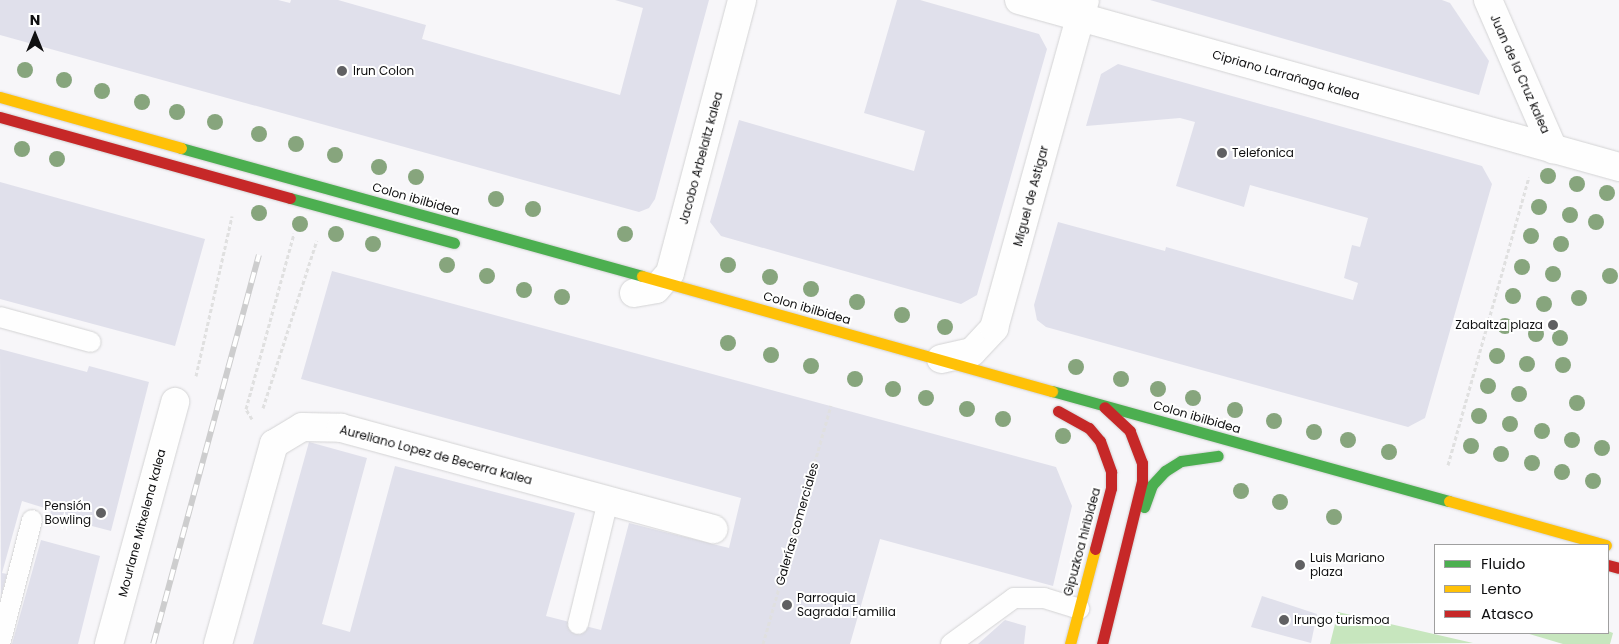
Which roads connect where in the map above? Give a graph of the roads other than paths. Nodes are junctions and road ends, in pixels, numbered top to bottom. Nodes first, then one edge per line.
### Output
1 (742, 0) edge
2 (1019, 0) edge
3 (1488, 0) edge
4 (1083, 8) edge
5 (0, 97) edge
6 (0, 117) edge
7 (1553, 149) junction
8 (1619, 167) edge
9 (464, 246) dead end
10 (629, 292) dead end
11 (663, 292) junction
12 (0, 317) edge
13 (91, 342) dead end
14 (940, 359) junction
15 (175, 402) dead end
16 (1092, 402) junction
17 (1042, 406) dead end
18 (1058, 411) junction
19 (1130, 431) junction
20 (1148, 436) dead end
21 (1192, 448) dead end
22 (608, 501) junction
23 (32, 520) dead end
24 (714, 529) dead end
25 (1129, 542) junction
26 (1600, 544) edge
27 (1079, 609) junction
28 (578, 624) dead end
29 (0, 644) edge
30 (109, 644) edge
31 (218, 644) edge
32 (951, 644) edge
33 (1070, 644) edge
34 (1102, 644) edge

1 - 11 street, Jacobo Arbelaitz kalea
2 - 4 street, Cipriano Larrañaga kalea
3 - 7 street, Juan de la Cruz kalea
4 - 7 street, Cipriano Larrañaga kalea
4 - 14 street, Miguel de Astigar
5 - 11 main road, Colon ibilbidea
6 - 9 main road
7 - 8 street
10 - 11 street
11 - 14 main road, Colon ibilbidea
12 - 13 lane
14 - 16 main road, Colon ibilbidea
15 - 30 street, Mourlane Mitxelena kalea
16 - 19 main road
16 - 26 main road, Colon ibilbidea
17 - 18 main road
18 - 19 main road
18 - 27 main road, Gipuzkoa hiribidea
19 - 20 main road
19 - 25 main road
21 - 25 main road
22 - 24 street, Aureliano Lopez de Becerra kalea
22 - 28 lane
22 - 31 street, Aureliano Lopez de Becerra kalea
23 - 29 lane
25 - 34 main road
27 - 32 lane
27 - 33 main road, Gipuzkoa hiribidea

